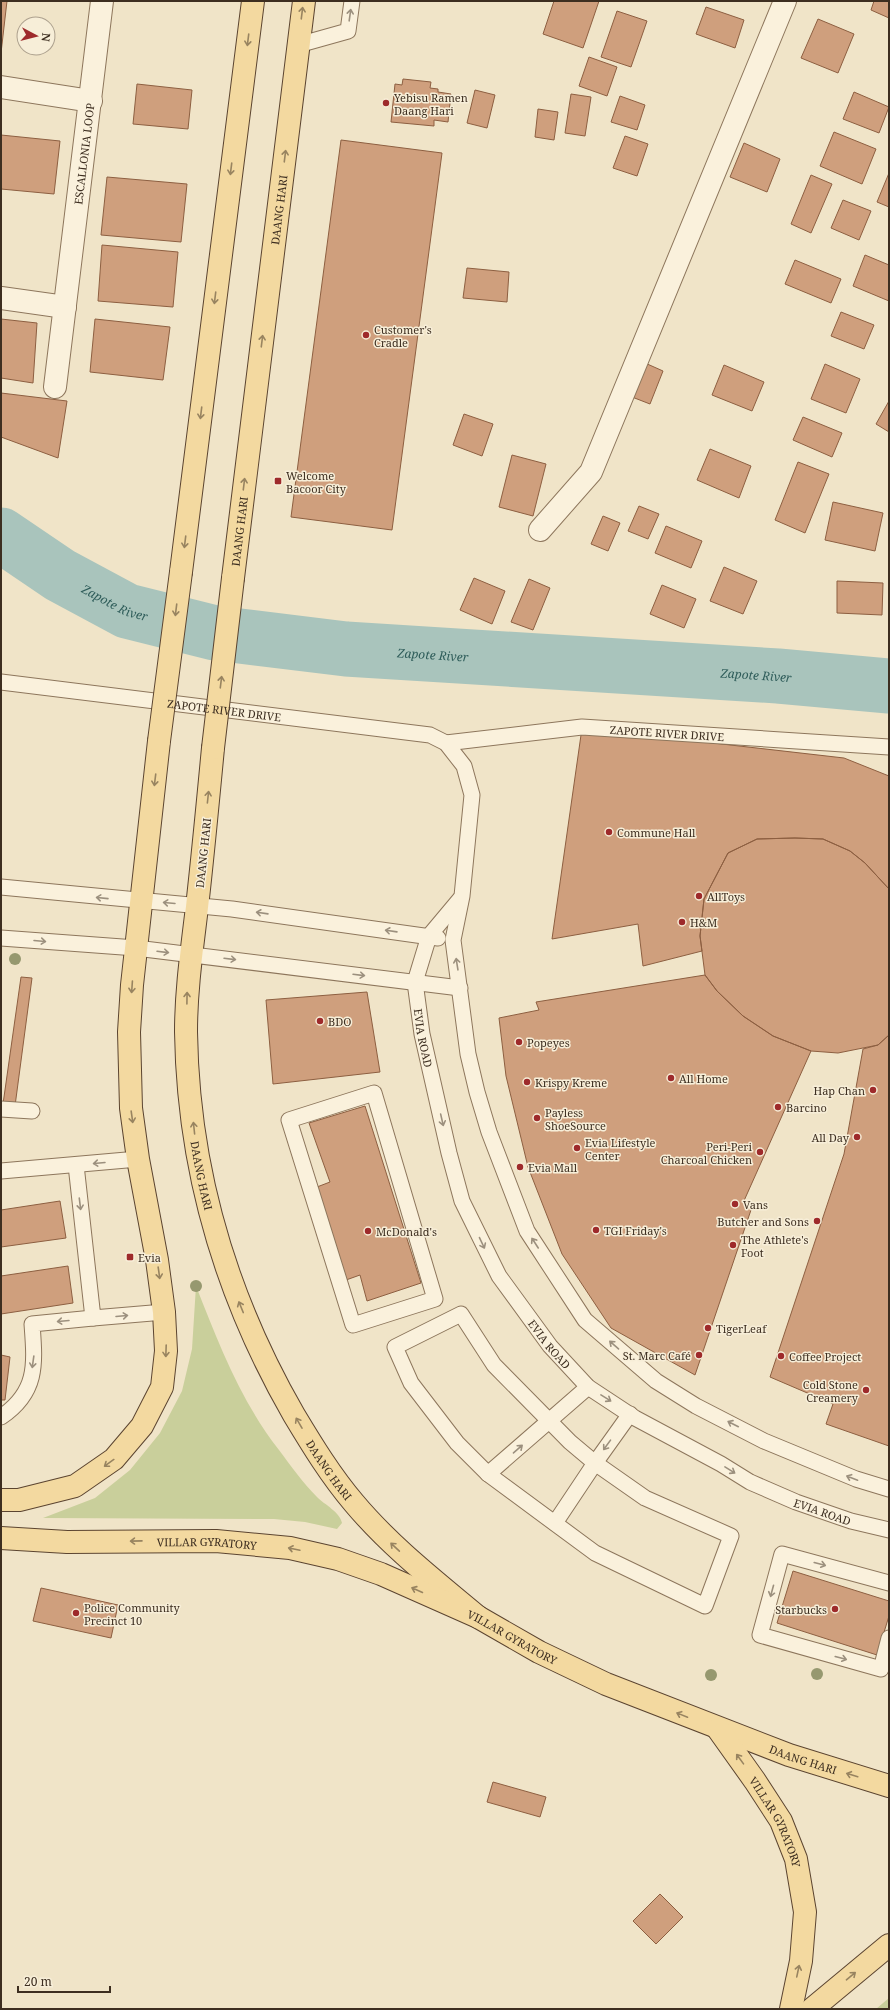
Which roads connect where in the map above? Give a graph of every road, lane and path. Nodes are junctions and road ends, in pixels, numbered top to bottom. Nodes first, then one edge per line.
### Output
1 (102, 1) edge
2 (253, 1) edge
3 (304, 1) edge
4 (352, 1) edge
5 (785, 1) edge
6 (298, 45) junction
7 (1, 87) edge
8 (91, 101) junction
9 (1, 298) edge
10 (65, 307) junction
11 (55, 387) dead end
12 (540, 530) dead end
13 (1, 682) edge
14 (446, 743) junction
15 (889, 747) edge
16 (1, 887) edge
17 (462, 896) junction
18 (141, 902) junction
19 (197, 905) junction
20 (429, 936) junction
21 (1, 938) edge
22 (453, 940) junction
23 (136, 948) junction
24 (191, 955) junction
25 (415, 982) junction
26 (460, 988) junction
27 (1, 1109) edge
28 (32, 1111) dead end
29 (138, 1159) junction
30 (76, 1165) junction
31 (1, 1171) edge
32 (436, 1299) joint
33 (164, 1312) junction
34 (93, 1318) junction
35 (588, 1387) junction
36 (630, 1414) junction
37 (1, 1417) edge
38 (549, 1422) junction
39 (595, 1463) junction
40 (488, 1474) junction
41 (889, 1489) edge
42 (1, 1500) edge
43 (555, 1523) junction
44 (889, 1530) edge
45 (1, 1538) edge
46 (889, 1583) edge
47 (478, 1617) junction
48 (889, 1638) edge
49 (718, 1729) junction
50 (889, 1786) edge
51 (889, 1945) edge
52 (879, 1958) edge
53 (791, 2009) edge
54 (812, 2009) edge

1 - 8 street, ESCALLONIA LOOP
2 -> 18 main road, bridge
6 -> 3 main road, DAANG HARI
6 -> 4 lane
5 - 12 street
19 -> 6 main road, DAANG HARI, bridge
7 - 8 street
8 - 10 street, ESCALLONIA LOOP
9 - 10 street
10 - 11 street, ESCALLONIA LOOP
13 - 14 lane, ZAPOTE RIVER DRIVE
14 - 15 lane, ZAPOTE RIVER DRIVE
14 - 17 lane, ZAPOTE RIVER DRIVE
18 -> 16 lane
17 - 20 lane
17 - 22 lane, ZAPOTE RIVER DRIVE
19 -> 18 lane
18 - 23 main road
20 -> 19 lane
19 - 24 main road, DAANG HARI
20 - 22 lane
20 - 25 lane, EVIA ROAD
21 -> 23 lane
26 -> 22 lane
23 -> 24 lane
23 -> 29 main road
24 -> 25 lane
47 -> 24 main road, DAANG HARI
25 - 26 lane
25 -> 35 lane, EVIA ROAD
41 -> 26 lane
27 - 28 lane
29 -> 30 lane
29 -> 33 main road
30 - 31 lane
30 -> 34 lane
32 - 32 lane
34 -> 33 lane
33 -> 42 main road
34 -> 37 lane
35 -> 36 lane, EVIA ROAD
35 - 38 lane
36 -> 39 lane
36 -> 44 lane, EVIA ROAD
38 - 39 lane
40 -> 38 lane
38 - 40 lane
39 - 43 lane
39 - 43 lane
40 - 43 lane
47 -> 45 main road, VILLAR GYRATORY
46 - 48 lane
49 -> 47 main road, VILLAR GYRATORY
50 -> 49 main road, DAANG HARI
53 -> 49 main road, VILLAR GYRATORY
51 - 52 main road
54 -> 52 main road

